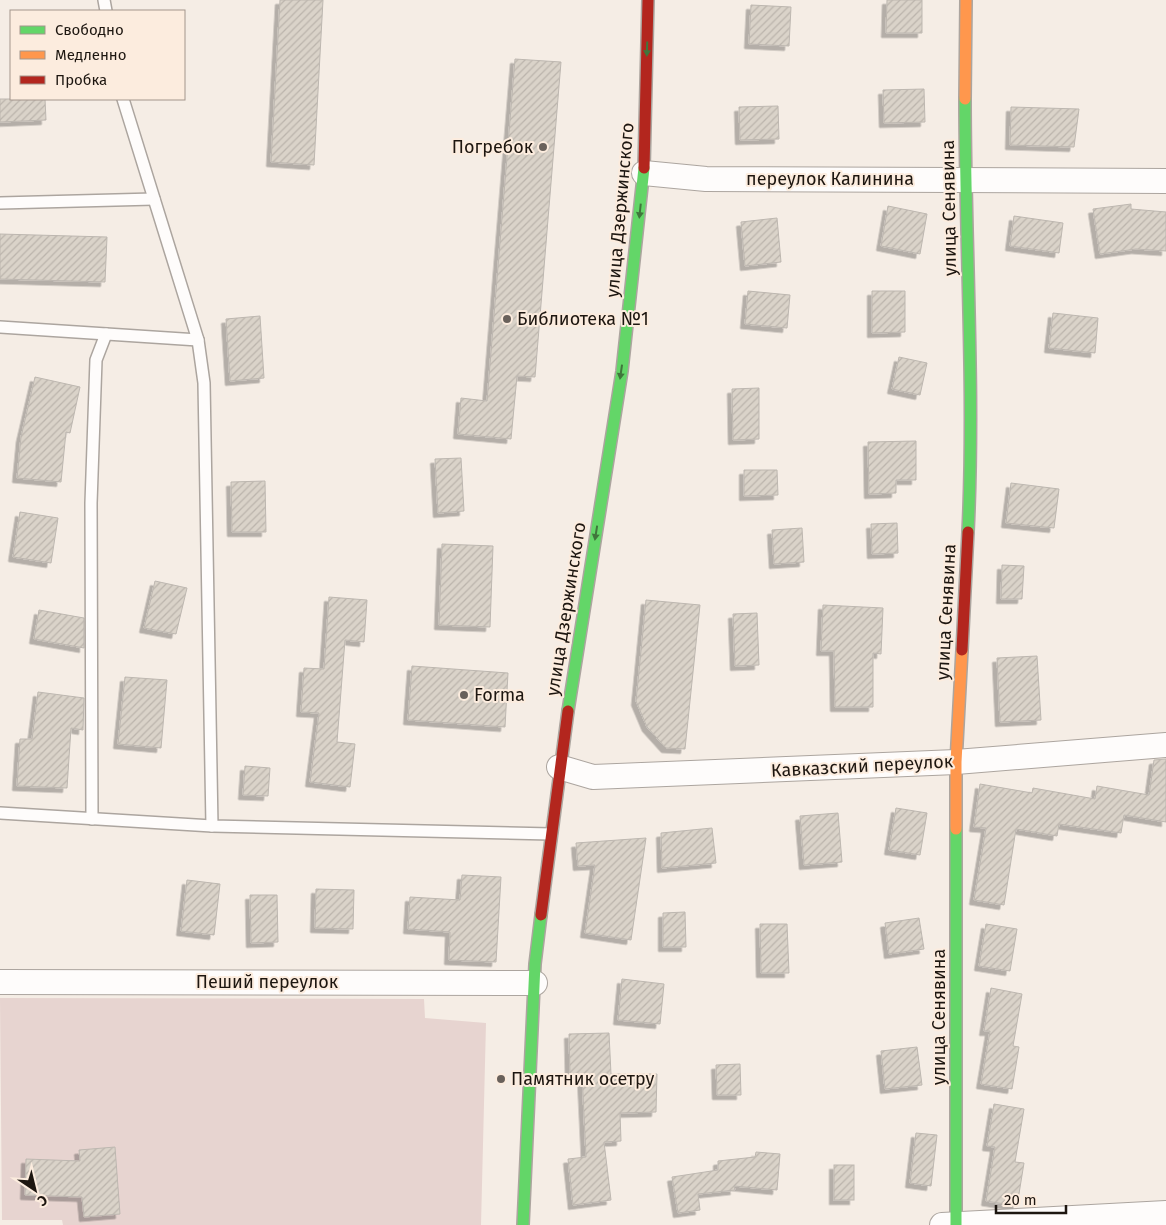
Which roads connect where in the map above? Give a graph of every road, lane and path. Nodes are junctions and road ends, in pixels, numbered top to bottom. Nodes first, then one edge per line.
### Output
1 (648, 0) edge
2 (966, 0) edge
3 (123, 100) edge
4 (644, 173) junction
5 (965, 180) junction
6 (1166, 181) edge
7 (154, 199) junction
8 (0, 203) edge
9 (0, 328) edge
10 (106, 334) junction
11 (198, 340) junction
12 (1166, 746) edge
13 (956, 762) junction
14 (559, 767) junction
15 (0, 813) edge
16 (92, 819) junction
17 (212, 826) junction
18 (550, 834) junction
19 (0, 982) edge
20 (535, 983) junction
21 (1166, 1213) edge
22 (523, 1225) edge
23 (952, 1225) edge

1 -> 4 main road, улица Дзержинского
2 - 5 main road, улица Сенявина
3 - 7 lane
4 - 5 street, переулок Калинина
4 -> 14 main road, улица Дзержинского
5 - 6 street, переулок Калинина
5 - 13 main road, улица Сенявина
7 - 8 lane
7 - 11 lane
9 - 10 lane
10 - 11 lane
10 - 16 lane
11 - 17 lane
12 - 13 street, Кавказский переулок
13 - 14 street, Кавказский переулок
13 - 23 main road, улица Сенявина
14 - 18 main road, улица Дзержинского
15 - 16 lane
16 - 17 lane
17 - 18 lane
18 - 20 main road, улица Дзержинского
19 - 20 street, Пеший переулок
20 - 22 main road, улица Дзержинского
21 - 23 street

